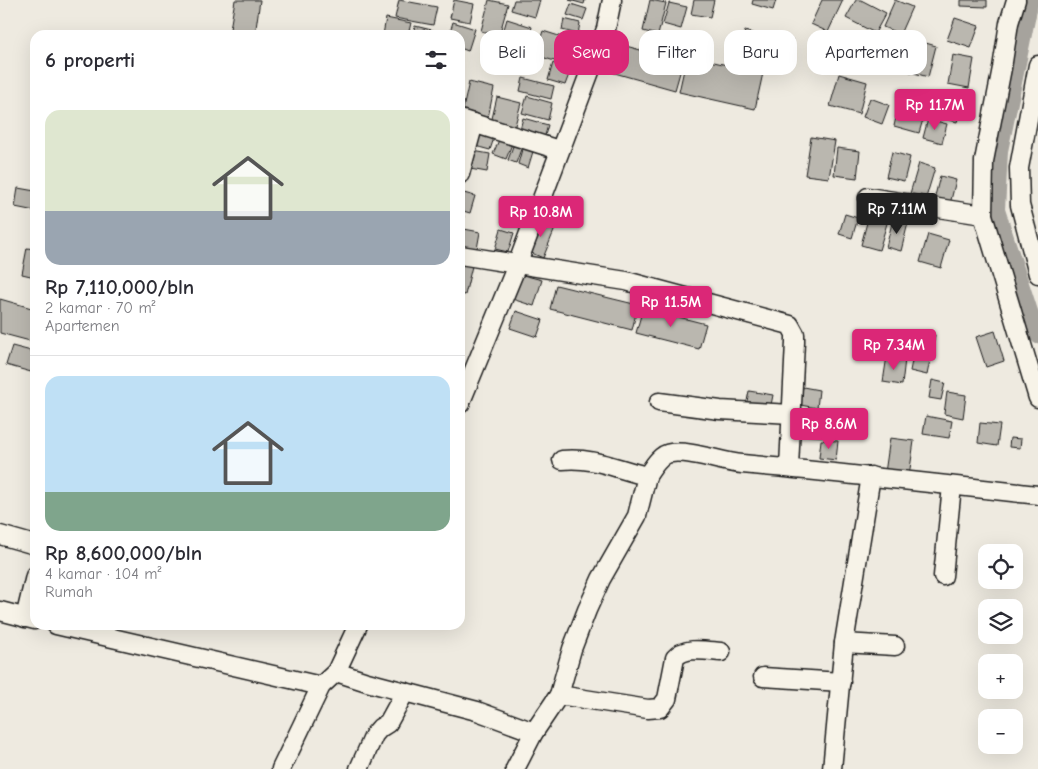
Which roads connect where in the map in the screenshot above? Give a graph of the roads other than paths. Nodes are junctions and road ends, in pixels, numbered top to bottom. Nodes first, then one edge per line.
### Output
1 (612, 0) edge
2 (1016, 0) edge
3 (1038, 65) edge
4 (467, 121) edge
5 (465, 136) edge
6 (560, 150) junction
7 (868, 197) dead end
8 (982, 215) junction
9 (465, 256) edge
10 (517, 265) junction
11 (1038, 274) edge
12 (465, 392) edge
13 (1038, 398) edge
14 (660, 402) dead end
15 (791, 414) junction
16 (562, 460) dead end
17 (789, 467) junction
18 (647, 476) junction
19 (871, 476) junction
20 (952, 486) junction
21 (1038, 495) edge
22 (0, 535) edge
23 (30, 544) edge
24 (943, 576) dead end
25 (0, 611) edge
26 (30, 619) edge
27 (78, 630) edge
28 (356, 630) edge
29 (844, 643) junction
30 (895, 646) dead end
31 (721, 652) dead end
32 (336, 672) junction
33 (763, 677) dead end
34 (841, 682) junction
35 (321, 686) junction
36 (404, 692) junction
37 (559, 695) junction
38 (534, 732) junction
39 (280, 769) edge
40 (359, 769) edge
41 (515, 769) edge
42 (832, 769) edge

1 - 6 street
2 - 8 street
3 - 11 street
4 - 5 street
4 - 6 street
6 - 10 street
7 - 8 street
8 - 13 street
9 - 10 street
10 - 12 street
10 - 15 street
14 - 15 street
15 - 17 street
16 - 18 street
17 - 18 street
17 - 19 street
18 - 37 street
19 - 20 street
19 - 29 street
20 - 21 street
20 - 24 street
22 - 23 street
25 - 26 street
27 - 35 street
28 - 32 street
29 - 30 street
29 - 34 street
31 - 37 street
32 - 35 street
32 - 36 street
33 - 34 street
34 - 42 street
35 - 39 street
36 - 38 street
36 - 40 street
37 - 38 street
38 - 41 street

